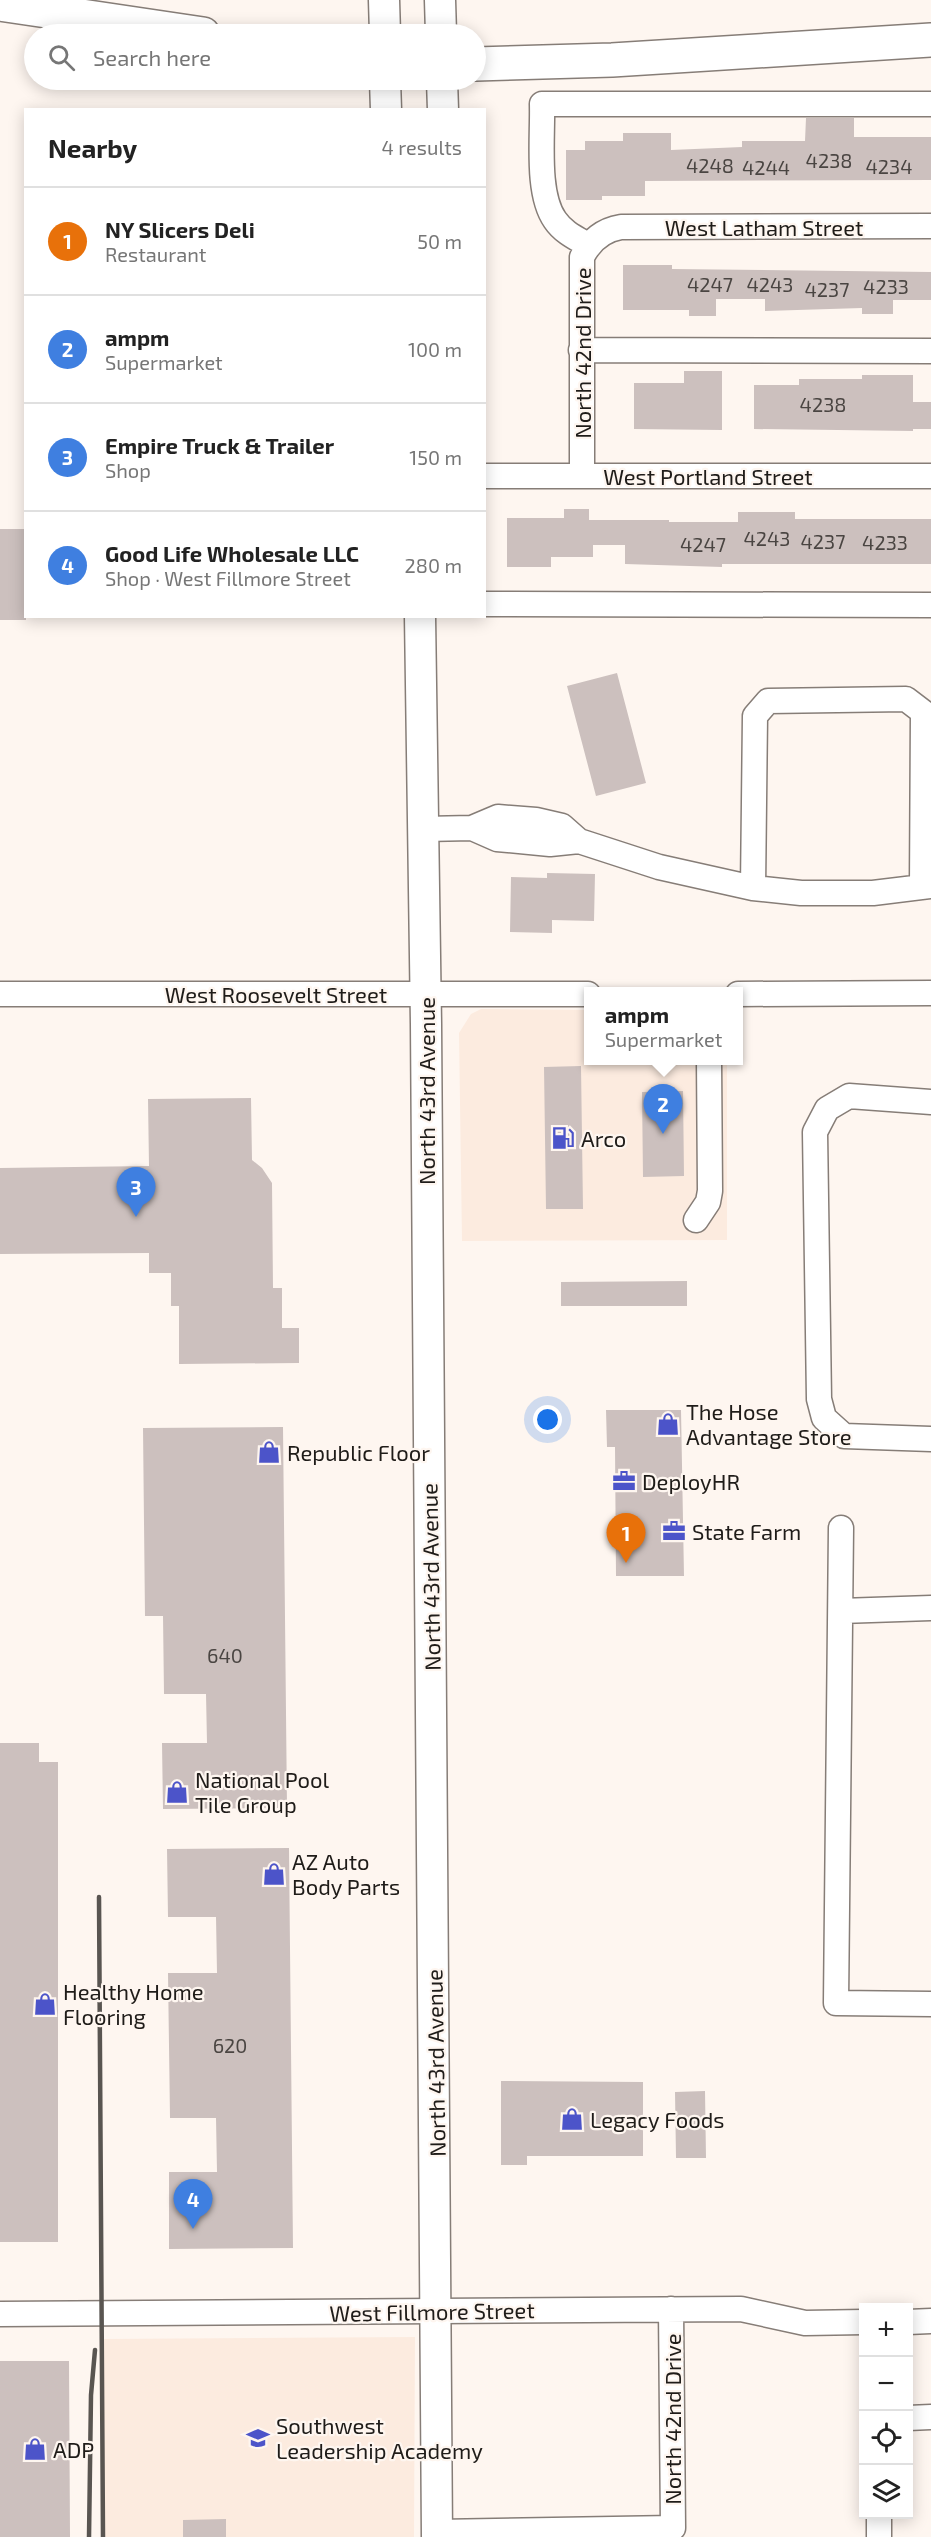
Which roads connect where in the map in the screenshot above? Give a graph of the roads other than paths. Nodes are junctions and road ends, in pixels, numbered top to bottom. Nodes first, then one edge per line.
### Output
1 (384, 0) edge
2 (0, 3) edge
3 (138, 24) edge
4 (384, 24) edge
5 (931, 40) edge
6 (486, 64) edge
7 (385, 90) edge
8 (442, 90) edge
9 (931, 104) edge
10 (386, 108) edge
11 (443, 108) edge
12 (931, 226) edge
13 (594, 240) junction
14 (581, 351) junction
15 (931, 351) edge
16 (486, 476) edge
17 (582, 476) junction
18 (931, 476) edge
19 (486, 604) edge
20 (931, 605) edge
21 (420, 618) edge
22 (424, 829) junction
23 (927, 887) edge
24 (753, 888) junction
25 (931, 993) edge
26 (0, 994) edge
27 (426, 994) junction
28 (584, 994) edge
29 (743, 994) edge
30 (709, 1065) edge
31 (931, 1102) edge
32 (696, 1221) dead end
33 (931, 1439) edge
34 (841, 1528) dead end
35 (931, 1608) edge
36 (841, 1611) junction
37 (931, 2004) edge
38 (671, 2309) junction
39 (436, 2312) junction
40 (0, 2314) edge
41 (931, 2321) edge
42 (859, 2322) edge
43 (913, 2322) edge
44 (931, 2417) edge
45 (913, 2418) edge
46 (879, 2519) edge
47 (437, 2535) edge
48 (879, 2537) edge

1 - 4 main road
2 - 3 highway
5 - 6 highway
7 - 10 main road
8 - 11 main road
9 - 13 street
12 - 13 street, West Latham Street
13 - 14 street, North 42nd Drive
14 - 15 street
14 - 17 street, North 42nd Drive
16 - 17 street, West Portland Street
17 - 18 street, West Portland Street
19 - 20 street
21 - 22 main road, North 43rd Avenue
22 - 24 street
22 - 27 main road, North 43rd Avenue
23 - 24 street
23 - 24 street
25 - 29 street
26 - 27 street, West Roosevelt Street
27 - 28 street, West Roosevelt Street
27 - 39 main road, North 43rd Avenue
30 - 32 street
31 - 33 street
34 - 36 street
35 - 36 street
36 - 37 street
38 - 39 street, West Fillmore Street
38 - 42 street, West Fillmore Street
38 - 47 street, North 42nd Drive
39 - 40 street, West Fillmore Street
39 - 47 main road, North 43rd Avenue
41 - 43 street
44 - 45 street
46 - 48 street

